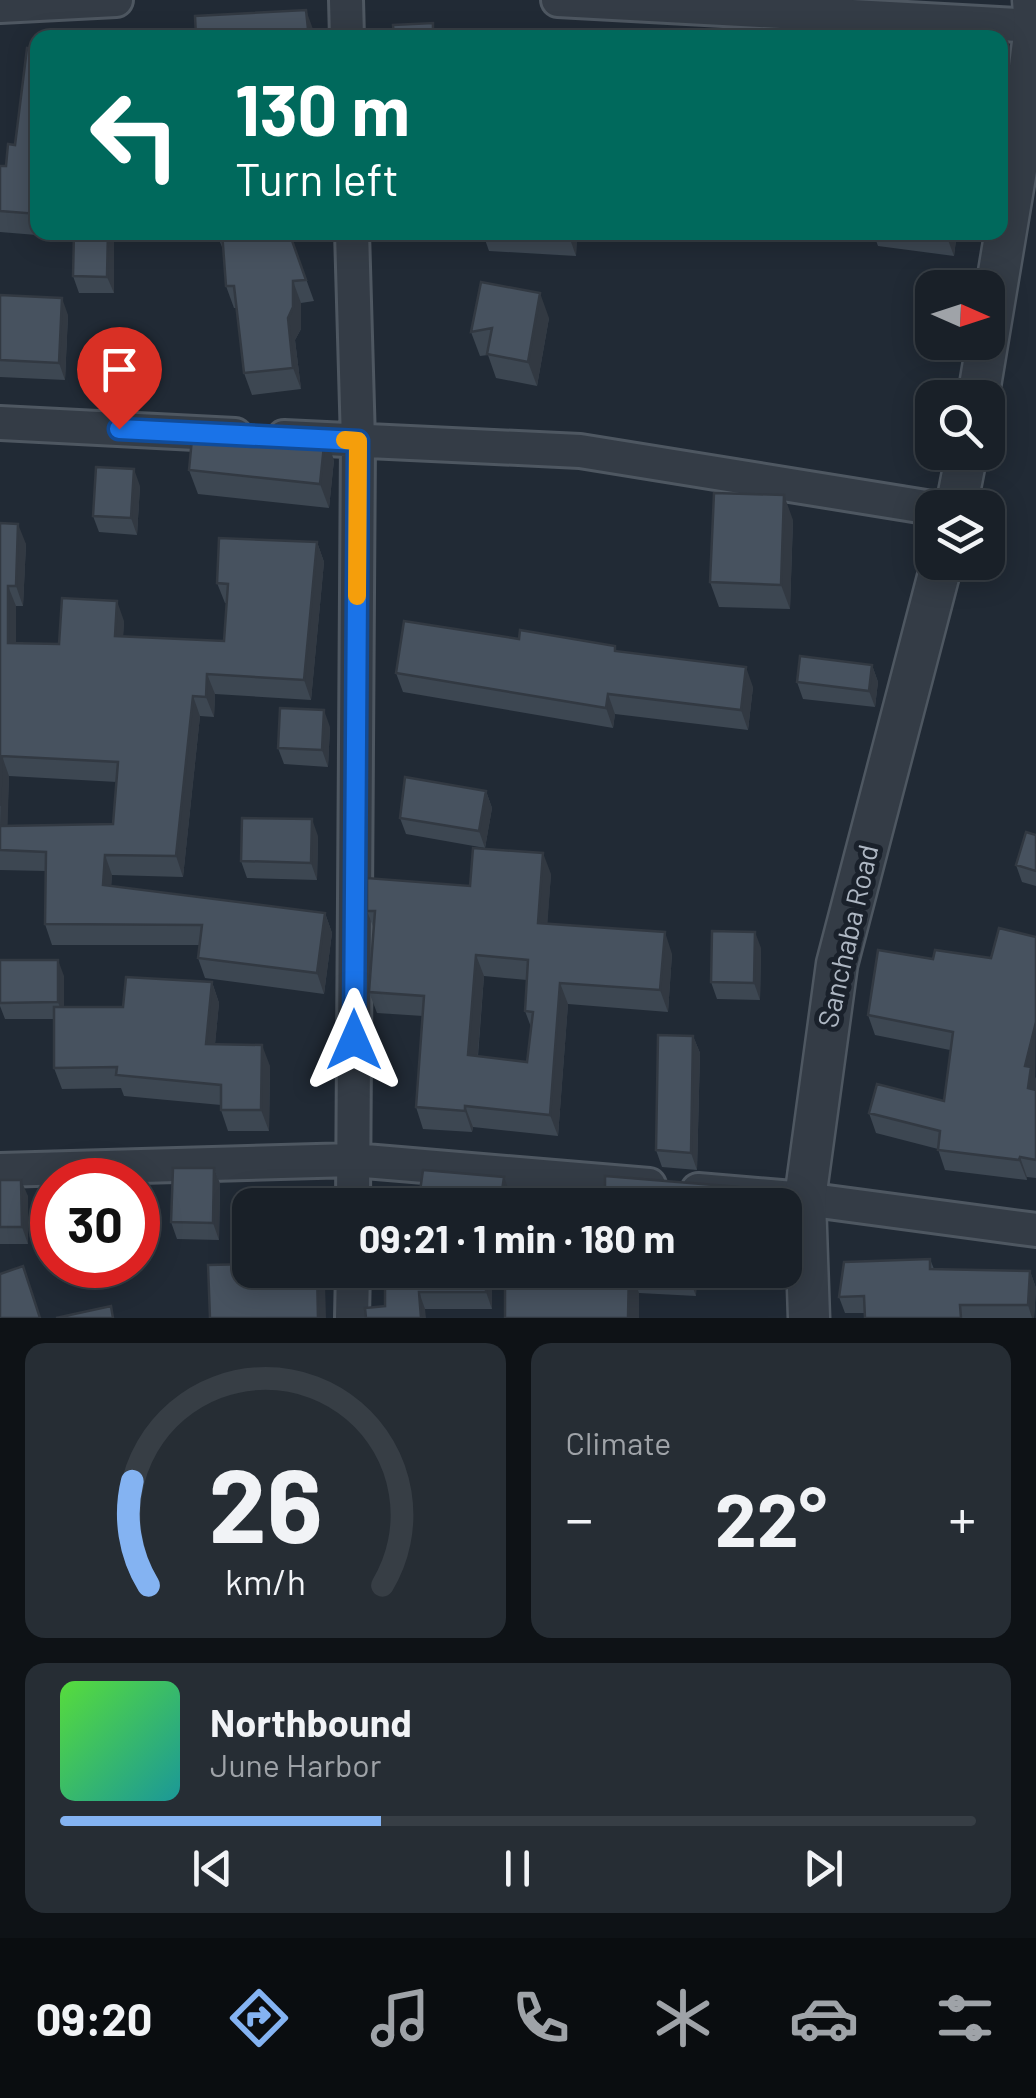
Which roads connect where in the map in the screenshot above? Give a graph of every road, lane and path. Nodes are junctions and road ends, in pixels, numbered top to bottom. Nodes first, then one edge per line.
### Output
1 (116, 0) edge
2 (346, 0) edge
3 (558, 0) edge
4 (1033, 0) edge
5 (0, 6) edge
6 (1036, 26) edge
7 (347, 30) edge
8 (1008, 206) edge
9 (352, 240) edge
10 (1003, 240) edge
11 (981, 380) edge
12 (0, 423) edge
13 (358, 441) junction
14 (915, 505) edge
15 (937, 580) edge
16 (353, 1160) junction
17 (0, 1170) edge
18 (353, 1188) edge
19 (805, 1199) junction
20 (1036, 1230) edge
21 (353, 1288) edge
22 (352, 1318) edge
23 (809, 1318) edge

1 - 5 street
2 - 7 street
3 - 6 street
4 - 6 street
6 - 8 street
9 - 13 street
10 - 11 street
12 - 13 street
13 - 14 street
13 - 16 street
15 - 19 street, Sanchaba Road
16 - 17 street
16 - 18 street
16 - 19 street
19 - 20 street
19 - 23 street, Sanchaba Road
21 - 22 street

